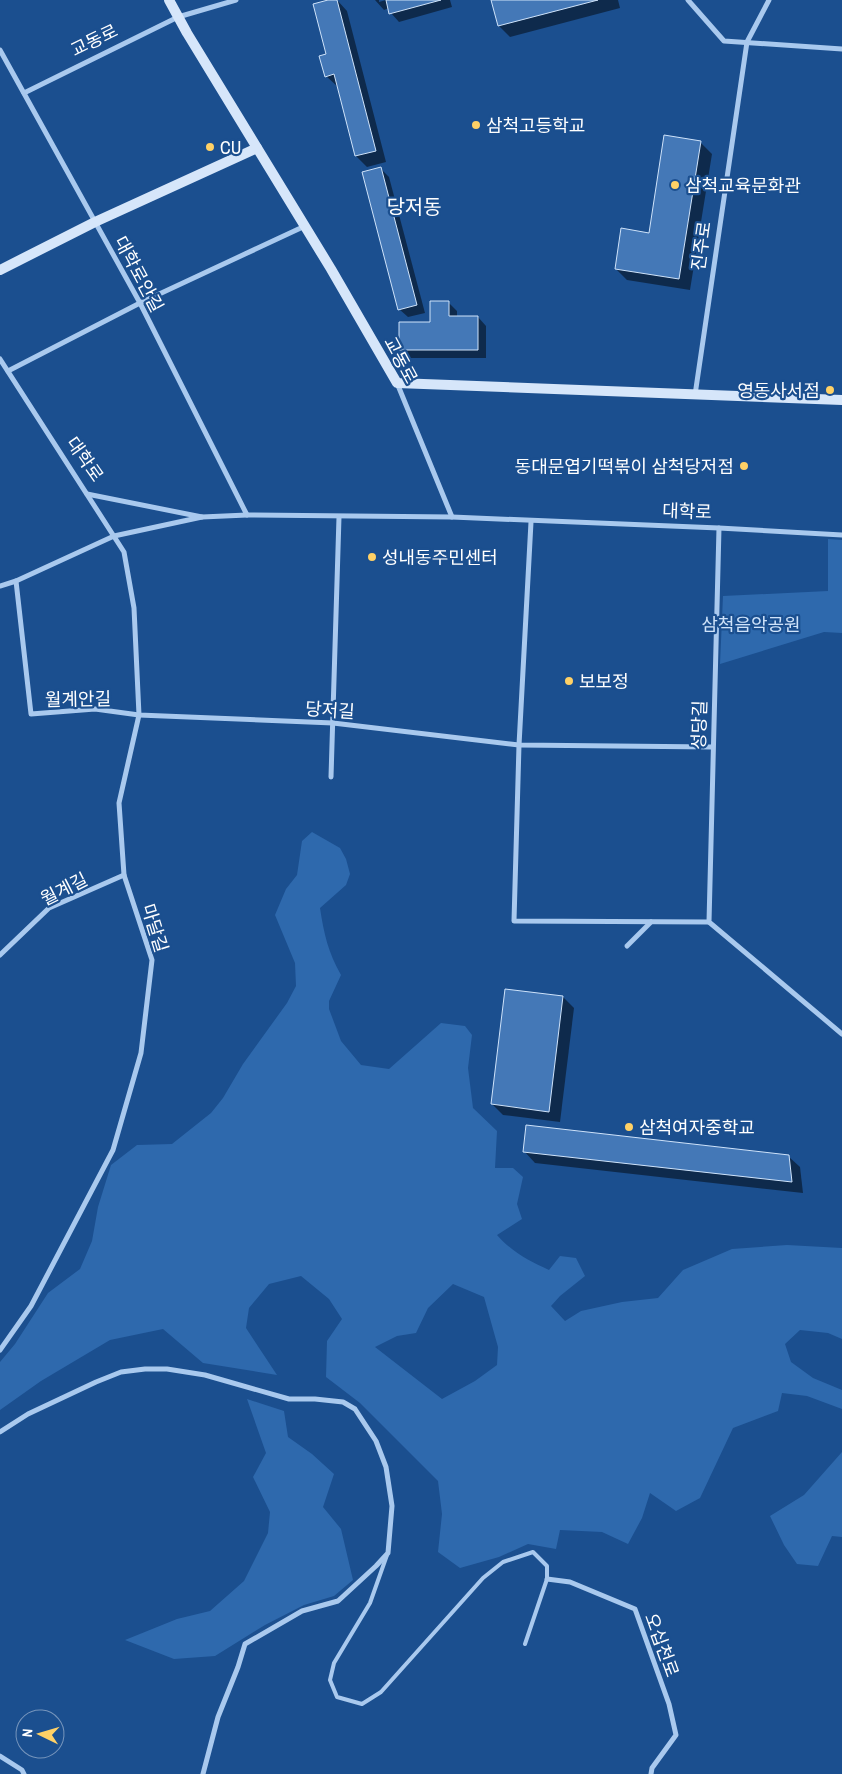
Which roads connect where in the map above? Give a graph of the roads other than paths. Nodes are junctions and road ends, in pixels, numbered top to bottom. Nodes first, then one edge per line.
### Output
1 (169, 0) edge
2 (236, 0) edge
3 (688, 0) edge
4 (769, 0) edge
5 (178, 17) junction
6 (747, 42) junction
7 (842, 49) edge
8 (0, 50) edge
9 (24, 93) junction
10 (257, 148) junction
11 (95, 222) junction
12 (305, 226) junction
13 (0, 270) edge
14 (140, 303) junction
15 (0, 359) edge
16 (8, 371) junction
17 (397, 383) junction
18 (695, 395) junction
19 (842, 400) edge
20 (87, 494) junction
21 (247, 515) junction
22 (202, 516) junction
23 (339, 517) junction
24 (452, 517) junction
25 (531, 522) junction
26 (719, 528) junction
27 (842, 535) edge
28 (114, 536) junction
29 (16, 581) junction
30 (0, 586) edge
31 (139, 715) junction
32 (333, 723) junction
33 (519, 745) junction
34 (712, 747) junction
35 (331, 777) dead end
36 (124, 875) junction
37 (651, 922) junction
38 (708, 922) junction
39 (627, 946) dead end
40 (0, 955) edge
41 (842, 1034) edge
42 (0, 1350) edge
43 (0, 1432) edge
44 (388, 1553) junction
45 (547, 1578) junction
46 (525, 1644) dead end
47 (0, 1756) edge
48 (24, 1774) edge
49 (203, 1774) edge
50 (650, 1774) edge

1 - 5 street, 교동로
2 - 5 street, 교동로
3 - 6 street
4 - 6 street, 진주로
5 - 9 street, 교동로
5 - 10 street, 교동로
6 - 7 street
6 - 18 street, 진주로
8 - 9 street, 대학로안길
9 - 11 street, 대학로안길
10 - 11 street
10 - 12 street, 교동로
11 - 13 street
11 - 14 street, 대학로안길
12 - 14 street
12 - 17 street, 교동로
14 - 16 street
14 - 21 street, 대학로안길
15 - 16 street, 대학로
16 - 20 street, 대학로
17 - 18 street
17 - 24 street, 교동로
18 - 19 street
20 - 22 street, 대학로
20 - 28 street, 마달길
21 - 22 street, 대학로
21 - 23 street, 대학로
22 - 28 street, 대학로
23 - 24 street, 대학로
23 - 32 street
24 - 25 street, 대학로
25 - 26 street, 대학로
25 - 33 street
26 - 27 street, 대학로
26 - 34 street, 성당길
28 - 29 street
28 - 31 street, 마달길
29 - 30 street
29 - 31 street, 월계안길
31 - 32 street, 당저길
31 - 36 street, 마달길
32 - 33 street, 당저길
32 - 35 street
33 - 34 street, 당저길
33 - 37 street
34 - 38 street, 성당길
36 - 40 street, 월계길
36 - 42 street, 마달길
37 - 38 street
37 - 39 street
38 - 41 street
43 - 44 street
44 - 45 lane
44 - 49 street
45 - 46 lane
45 - 50 street, 오십천로
47 - 48 street

